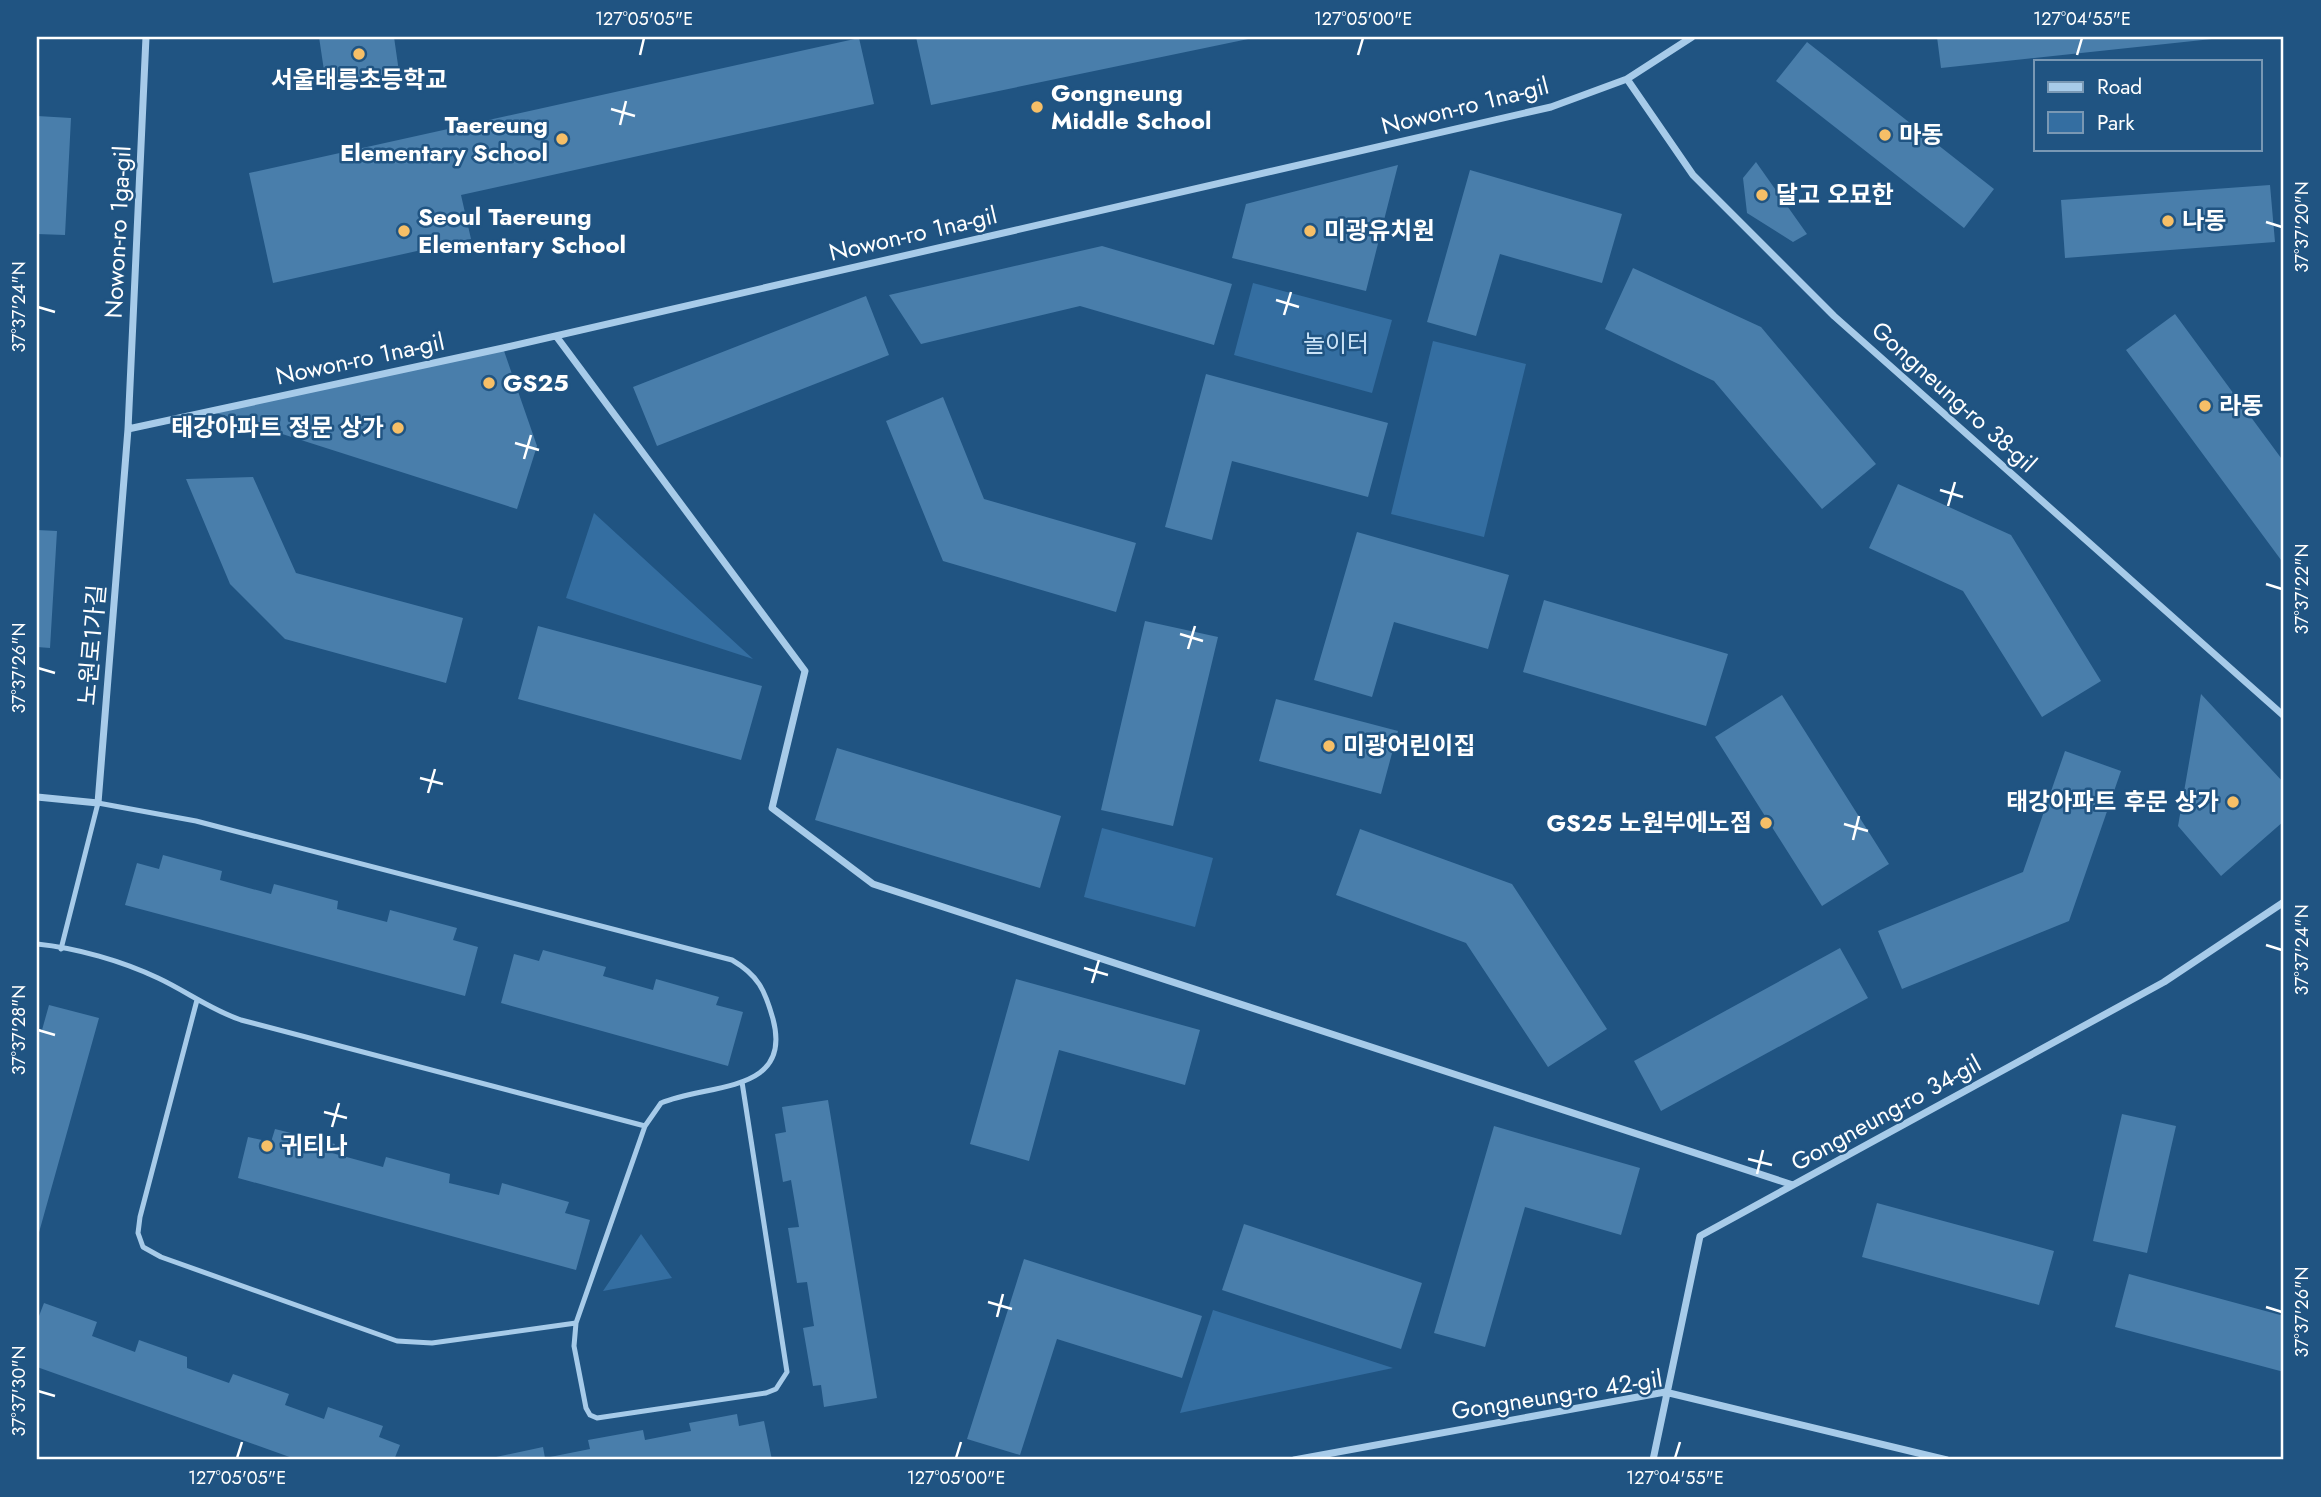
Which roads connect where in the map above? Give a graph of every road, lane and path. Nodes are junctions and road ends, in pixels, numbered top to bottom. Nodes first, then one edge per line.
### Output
1 (146, 37) edge
2 (1692, 37) edge
3 (1627, 79) junction
4 (556, 336) junction
5 (128, 429) junction
6 (2284, 716) edge
7 (37, 797) edge
8 (98, 803) junction
9 (2284, 902) edge
10 (37, 944) edge
11 (61, 949) junction
12 (197, 1000) junction
13 (742, 1082) junction
14 (645, 1126) junction
15 (1793, 1185) junction
16 (576, 1323) junction
17 (1665, 1392) junction
18 (1294, 1460) edge
19 (1653, 1460) edge
20 (1947, 1460) edge

1 - 5 street, Nowon-ro 1ga-gil
2 - 3 street, Nowon-ro 1na-gil
3 - 4 street, Nowon-ro 1na-gil
3 - 6 street, Gongneung-ro 38-gil
4 - 5 street, Nowon-ro 1na-gil
4 - 15 street
5 - 8 street, 노원로1가길
7 - 8 street
8 - 11 lane
8 - 13 lane
9 - 15 street, Gongneung-ro 34-gil
10 - 11 lane
11 - 12 lane
12 - 14 lane
12 - 16 lane
13 - 14 lane
13 - 16 lane
14 - 16 lane
15 - 17 street, Gongneung-ro 34-gil
17 - 18 street, Gongneung-ro 42-gil
17 - 19 street, Gongneung-ro 34-gil
17 - 20 street, Gongneung-ro 42-gil

